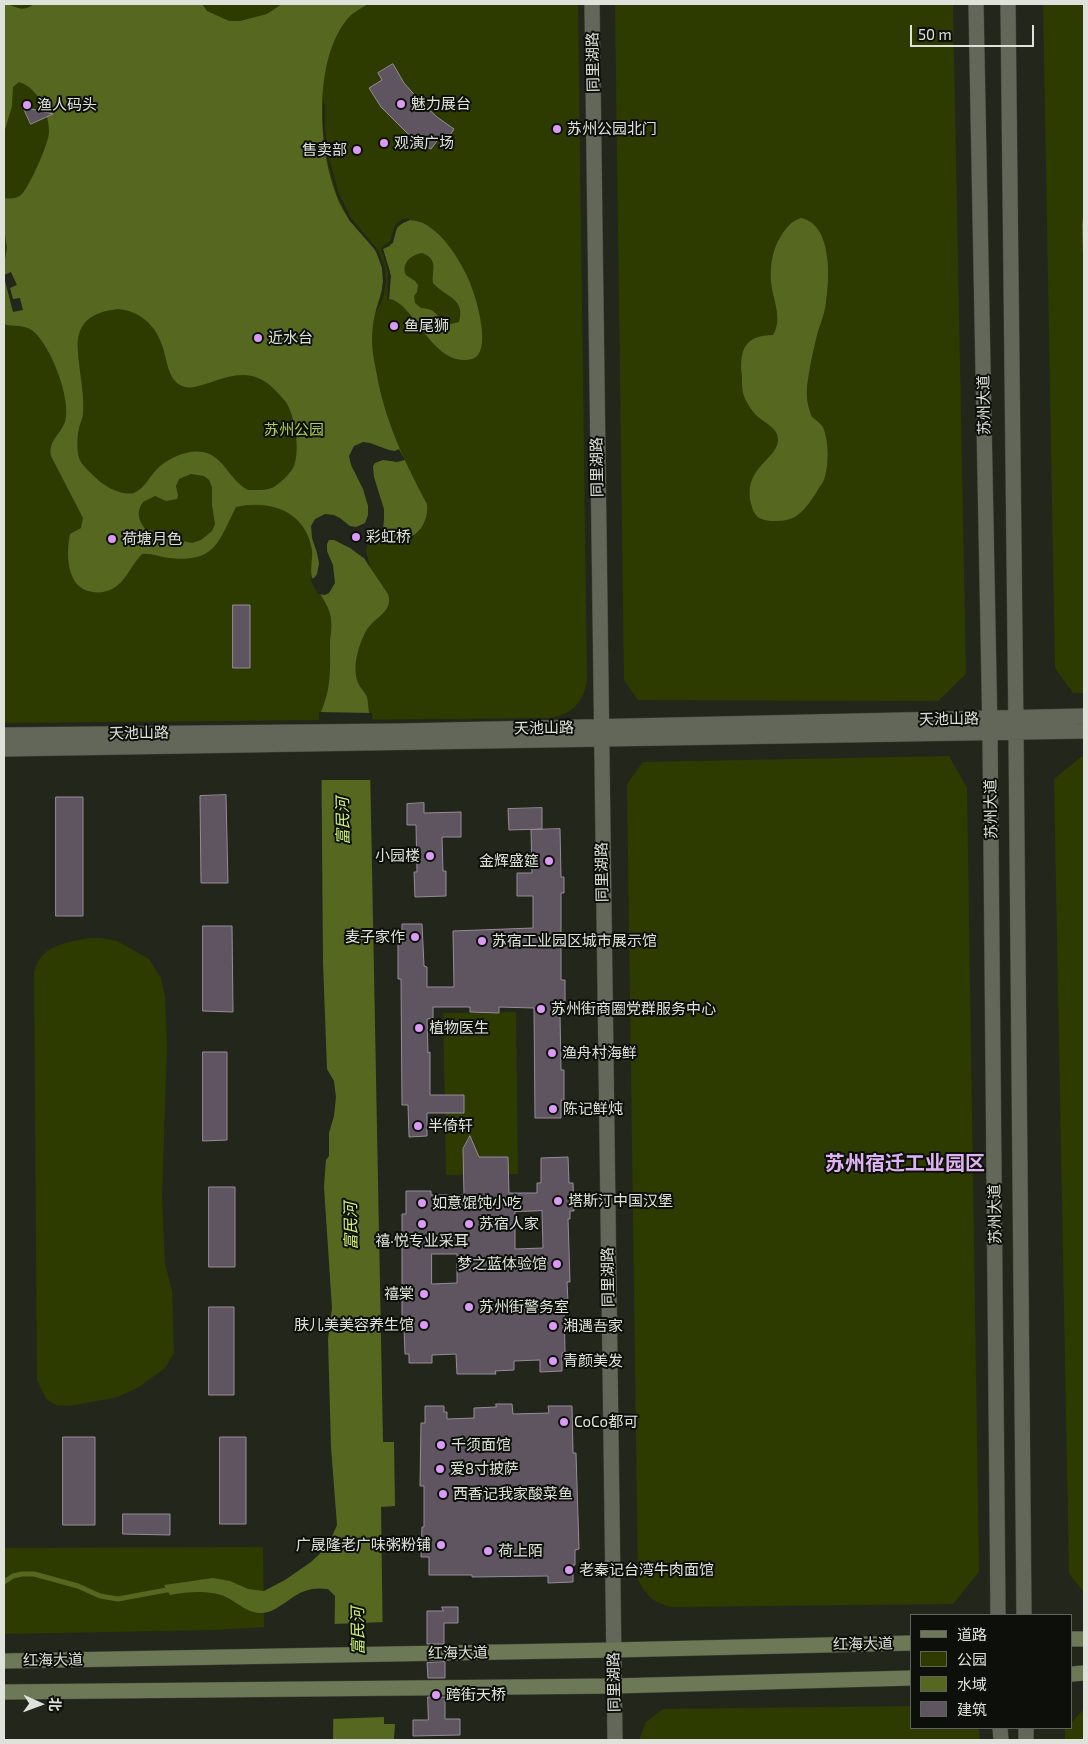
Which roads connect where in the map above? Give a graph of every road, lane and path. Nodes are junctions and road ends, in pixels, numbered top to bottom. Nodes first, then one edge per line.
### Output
1 (592, 4) edge
2 (976, 4) edge
3 (1008, 4) edge
4 (1084, 716) edge
5 (1016, 717) junction
6 (990, 718) junction
7 (1084, 732) edge
8 (601, 733) junction
9 (990, 733) junction
10 (1016, 733) junction
11 (4, 735) edge
12 (279, 738) junction
13 (4, 749) edge
14 (998, 1614) edge
15 (1024, 1614) edge
16 (910, 1643) edge
17 (613, 1650) junction
18 (4, 1661) edge
19 (910, 1678) edge
20 (614, 1686) junction
21 (4, 1692) edge
22 (615, 1740) edge

1 - 8 street, 同里湖路
2 - 6 street, 苏州大道
3 - 5 street, 苏州大道
4 - 5 street, 天池山路
5 - 6 street, 天池山路
5 - 10 street, 苏州大道
6 - 8 street, 天池山路
6 - 9 street, 苏州大道
7 - 10 street, 天池山路
8 - 9 street, 天池山路
8 - 12 street, 天池山路
8 - 17 street, 同里湖路
9 - 10 street, 天池山路
9 - 14 street, 苏州大道
10 - 15 street, 苏州大道
11 - 12 street, 天池山路
12 - 13 street, 天池山路
16 - 17 main road, 红海大道
17 - 18 main road, 红海大道
17 - 20 street, 同里湖路
19 - 20 main road, 红海大道
20 - 21 main road, 红海大道
20 - 22 street, 同里湖路

